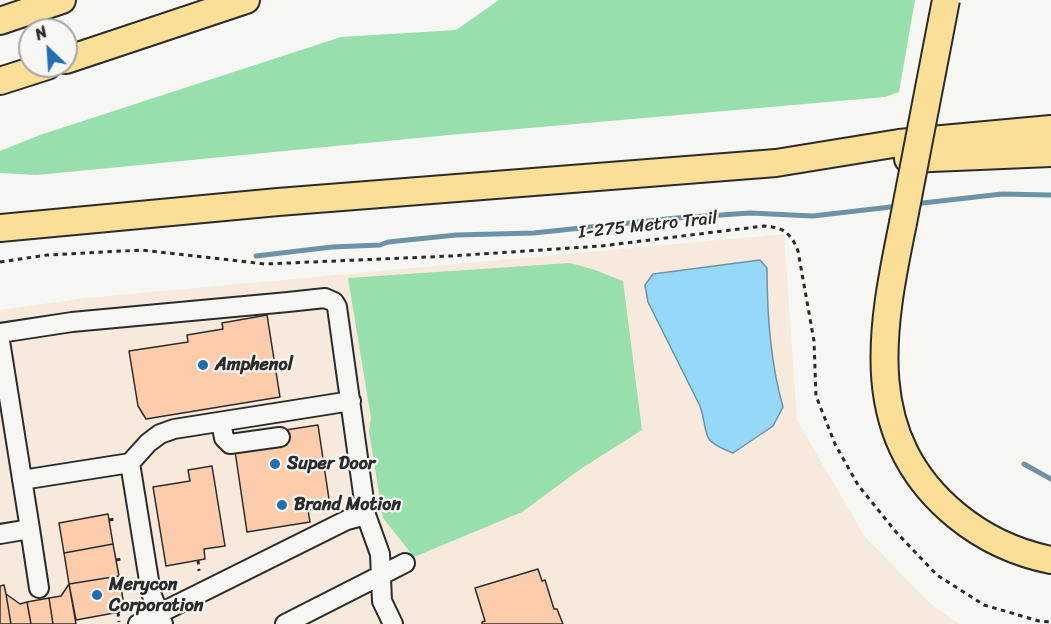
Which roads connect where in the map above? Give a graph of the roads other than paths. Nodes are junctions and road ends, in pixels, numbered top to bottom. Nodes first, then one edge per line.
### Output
1 (62, 0) edge
2 (246, 0) edge
3 (946, 0) edge
4 (0, 21) edge
5 (78, 56) edge
6 (18, 75) edge
7 (0, 81) edge
8 (1051, 129) edge
9 (1051, 153) edge
10 (776, 163) junction
11 (0, 228) edge
12 (0, 333) edge
13 (0, 341) edge
14 (351, 401) junction
15 (221, 422) junction
16 (280, 437) dead end
17 (130, 463) junction
18 (22, 480) junction
19 (366, 515) junction
20 (30, 529) junction
21 (0, 534) edge
22 (1051, 560) edge
23 (405, 563) dead end
24 (380, 576) junction
25 (39, 588) dead end
26 (161, 619) edge
27 (138, 624) edge
28 (285, 624) edge
29 (393, 624) edge

1 - 4 highway
2 - 5 highway
3 - 22 highway, bridge
6 - 7 highway
8 - 10 highway
9 - 10 highway
10 - 11 highway
12 - 14 street
13 - 18 street
14 - 15 street
14 - 19 street
15 - 16 street
15 - 17 street
17 - 18 street
17 - 26 street
18 - 20 street
19 - 24 street
19 - 26 street
20 - 21 street
20 - 25 street
23 - 24 street
24 - 28 street
24 - 29 street
26 - 27 street

